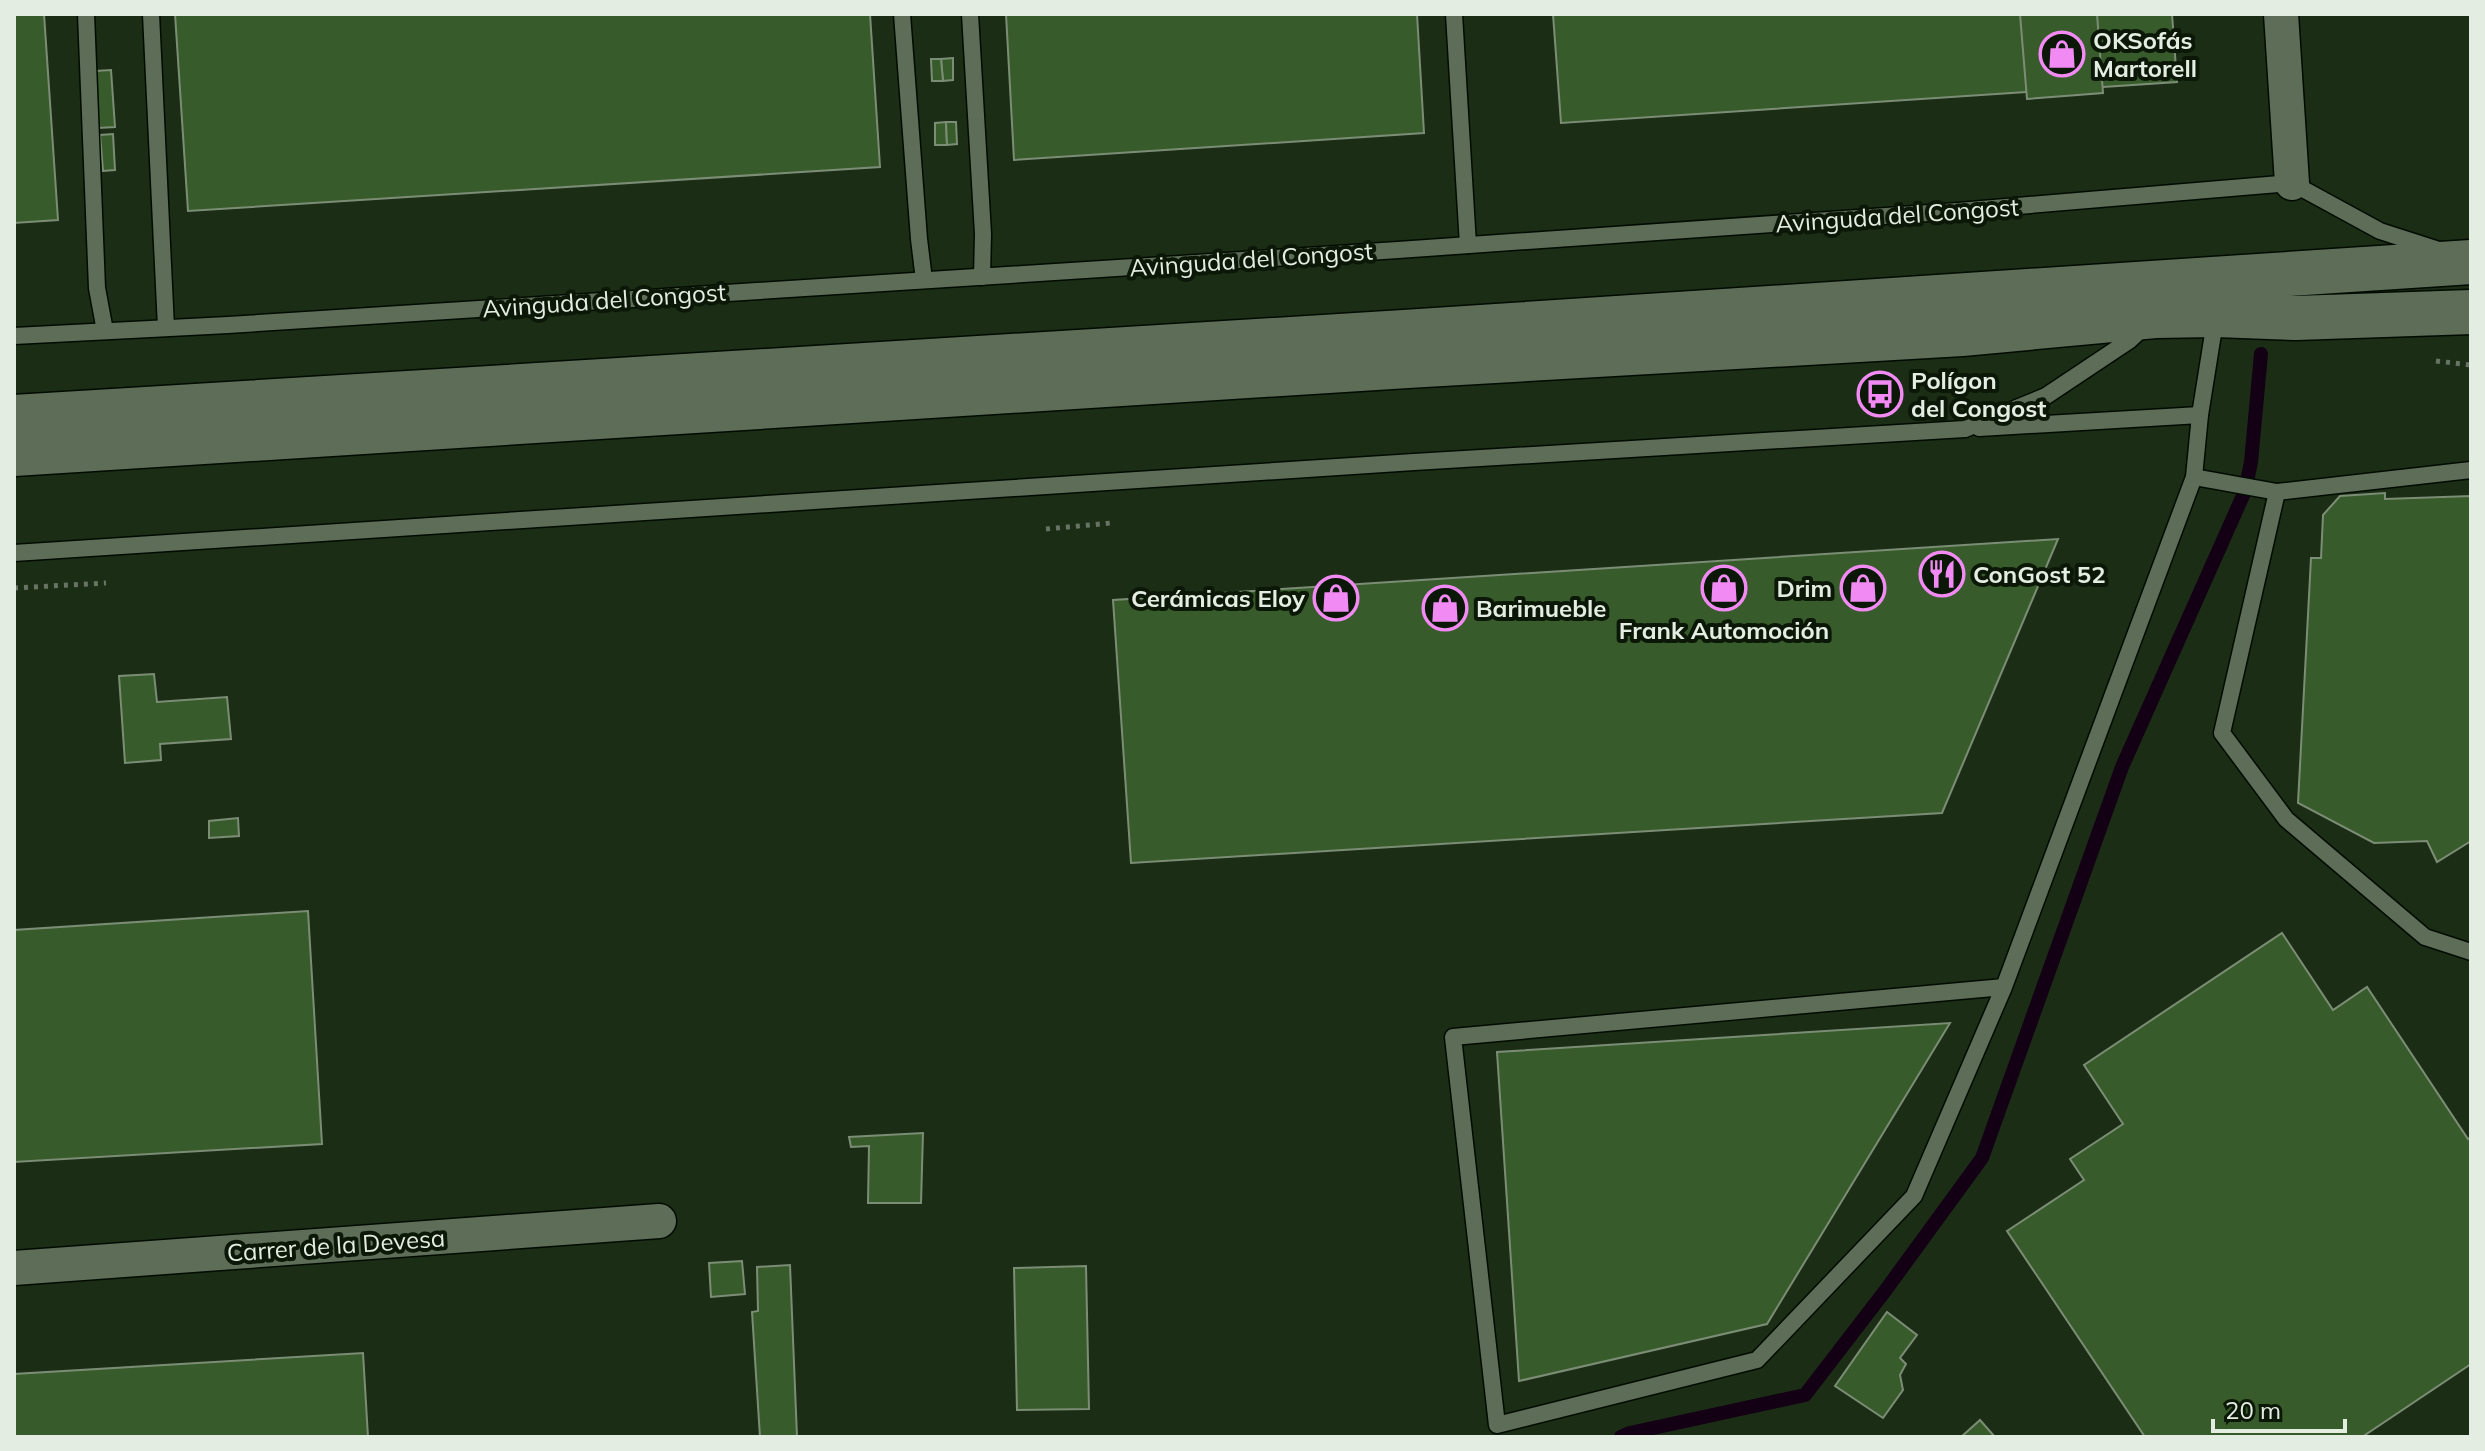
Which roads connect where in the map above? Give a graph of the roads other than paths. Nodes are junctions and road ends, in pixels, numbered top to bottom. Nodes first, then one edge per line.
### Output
1 (86, 14) edge
2 (151, 14) edge
3 (902, 14) edge
4 (970, 14) edge
5 (1454, 14) edge
6 (2281, 14) edge
7 (2292, 183) junction
8 (1468, 245) junction
9 (2471, 261) edge
10 (982, 277) junction
11 (924, 280) junction
12 (2471, 312) edge
13 (2216, 315) junction
14 (2155, 316) junction
15 (166, 328) junction
16 (105, 331) junction
17 (14, 336) edge
18 (2200, 415) junction
19 (14, 417) edge
20 (1965, 429) junction
21 (14, 454) edge
22 (2471, 470) edge
23 (2194, 477) junction
24 (2277, 492) junction
25 (14, 553) edge
26 (2471, 952) edge
27 (2004, 987) junction
28 (659, 1221) dead end
29 (14, 1268) edge

1 - 16 lane
2 - 15 lane
3 - 11 lane
4 - 10 lane
5 - 8 lane
6 - 7 street
7 - 8 lane, Avinguda del Congost
7 - 9 lane
8 - 10 lane, Avinguda del Congost
9 - 19 main road
10 - 11 lane, Avinguda del Congost
11 - 15 lane, Avinguda del Congost
12 - 13 main road
13 - 14 main road
13 - 18 lane
14 - 20 lane
14 - 21 main road
15 - 16 lane, Avinguda del Congost
16 - 17 lane, Avinguda del Congost
18 - 20 lane
18 - 23 lane
20 - 25 lane
22 - 24 lane
23 - 24 lane
23 - 27 lane
24 - 26 lane
27 - 27 lane
28 - 29 street, Carrer de la Devesa

